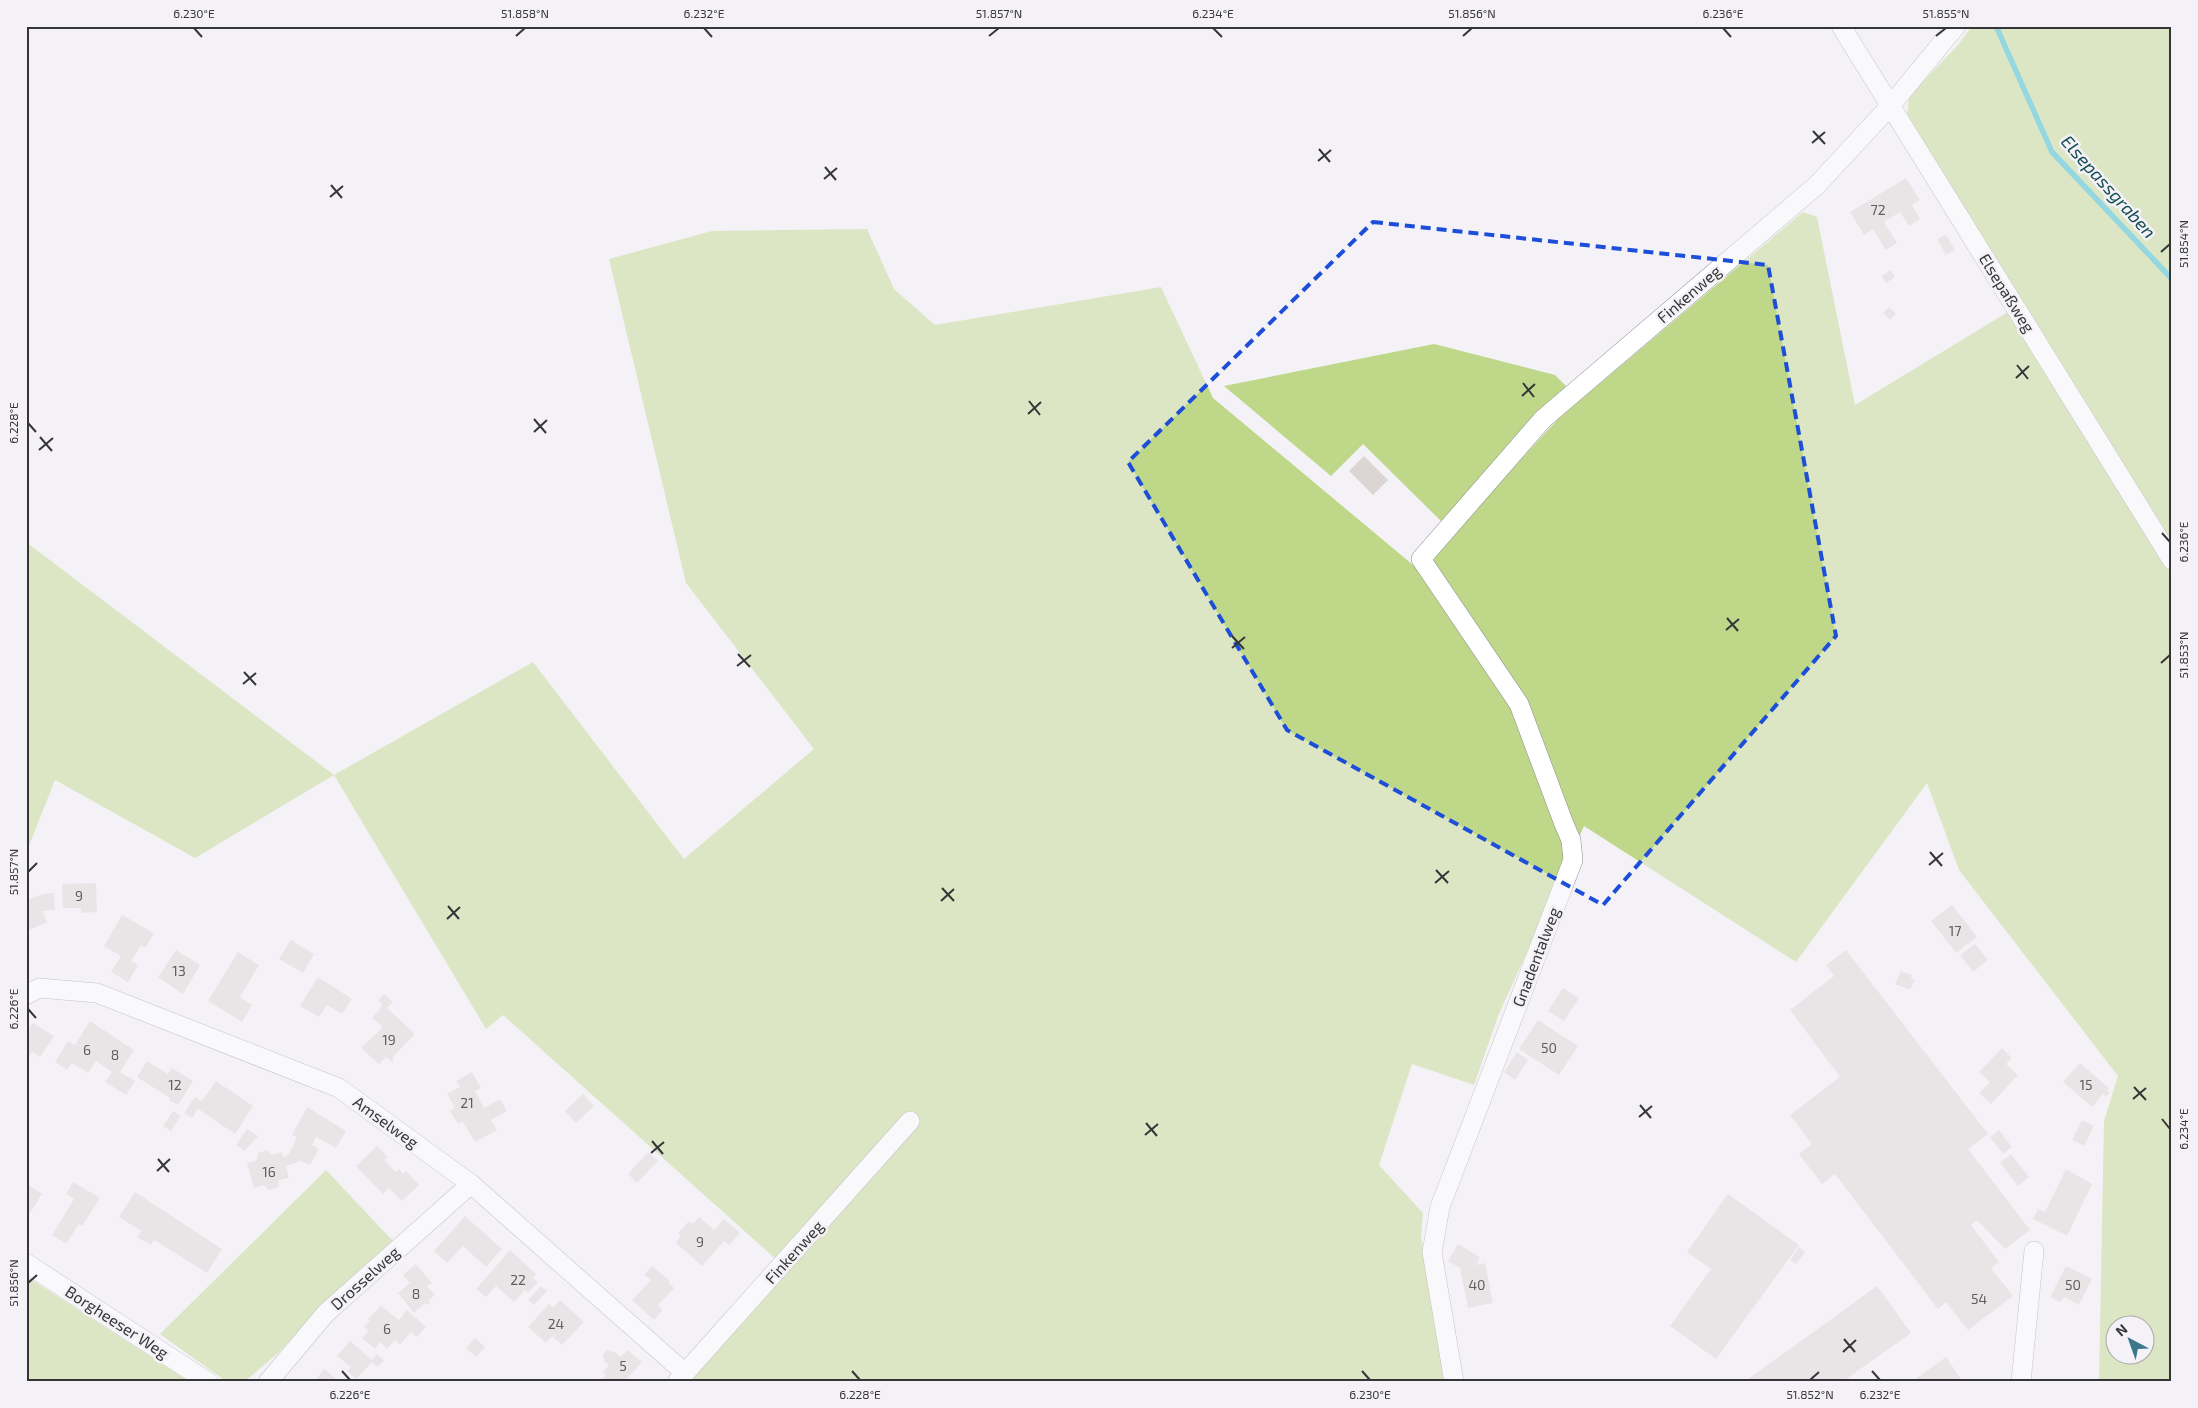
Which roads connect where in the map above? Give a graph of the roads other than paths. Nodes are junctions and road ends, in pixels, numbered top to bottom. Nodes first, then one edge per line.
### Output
1 (1841, 26) edge
2 (1956, 26) edge
3 (1890, 105) junction
4 (1421, 560) joint
5 (2172, 560) edge
6 (26, 996) edge
7 (910, 1121) dead end
8 (471, 1184) junction
9 (2034, 1250) dead end
10 (26, 1262) edge
11 (681, 1378) edge
12 (208, 1382) edge
13 (268, 1382) edge
14 (1454, 1382) edge
15 (2021, 1382) edge

1 - 3 street, Elsepaßweg
2 - 3 street, Finkenweg
3 - 4 street, Finkenweg
3 - 5 street, Elsepaßweg
4 - 14 street, Gnadentalweg
6 - 8 street, Amselweg
7 - 11 street, Finkenweg
8 - 11 street, Amselweg
8 - 13 street, Drosselweg
9 - 15 street
10 - 12 street, Borgheeser Weg

